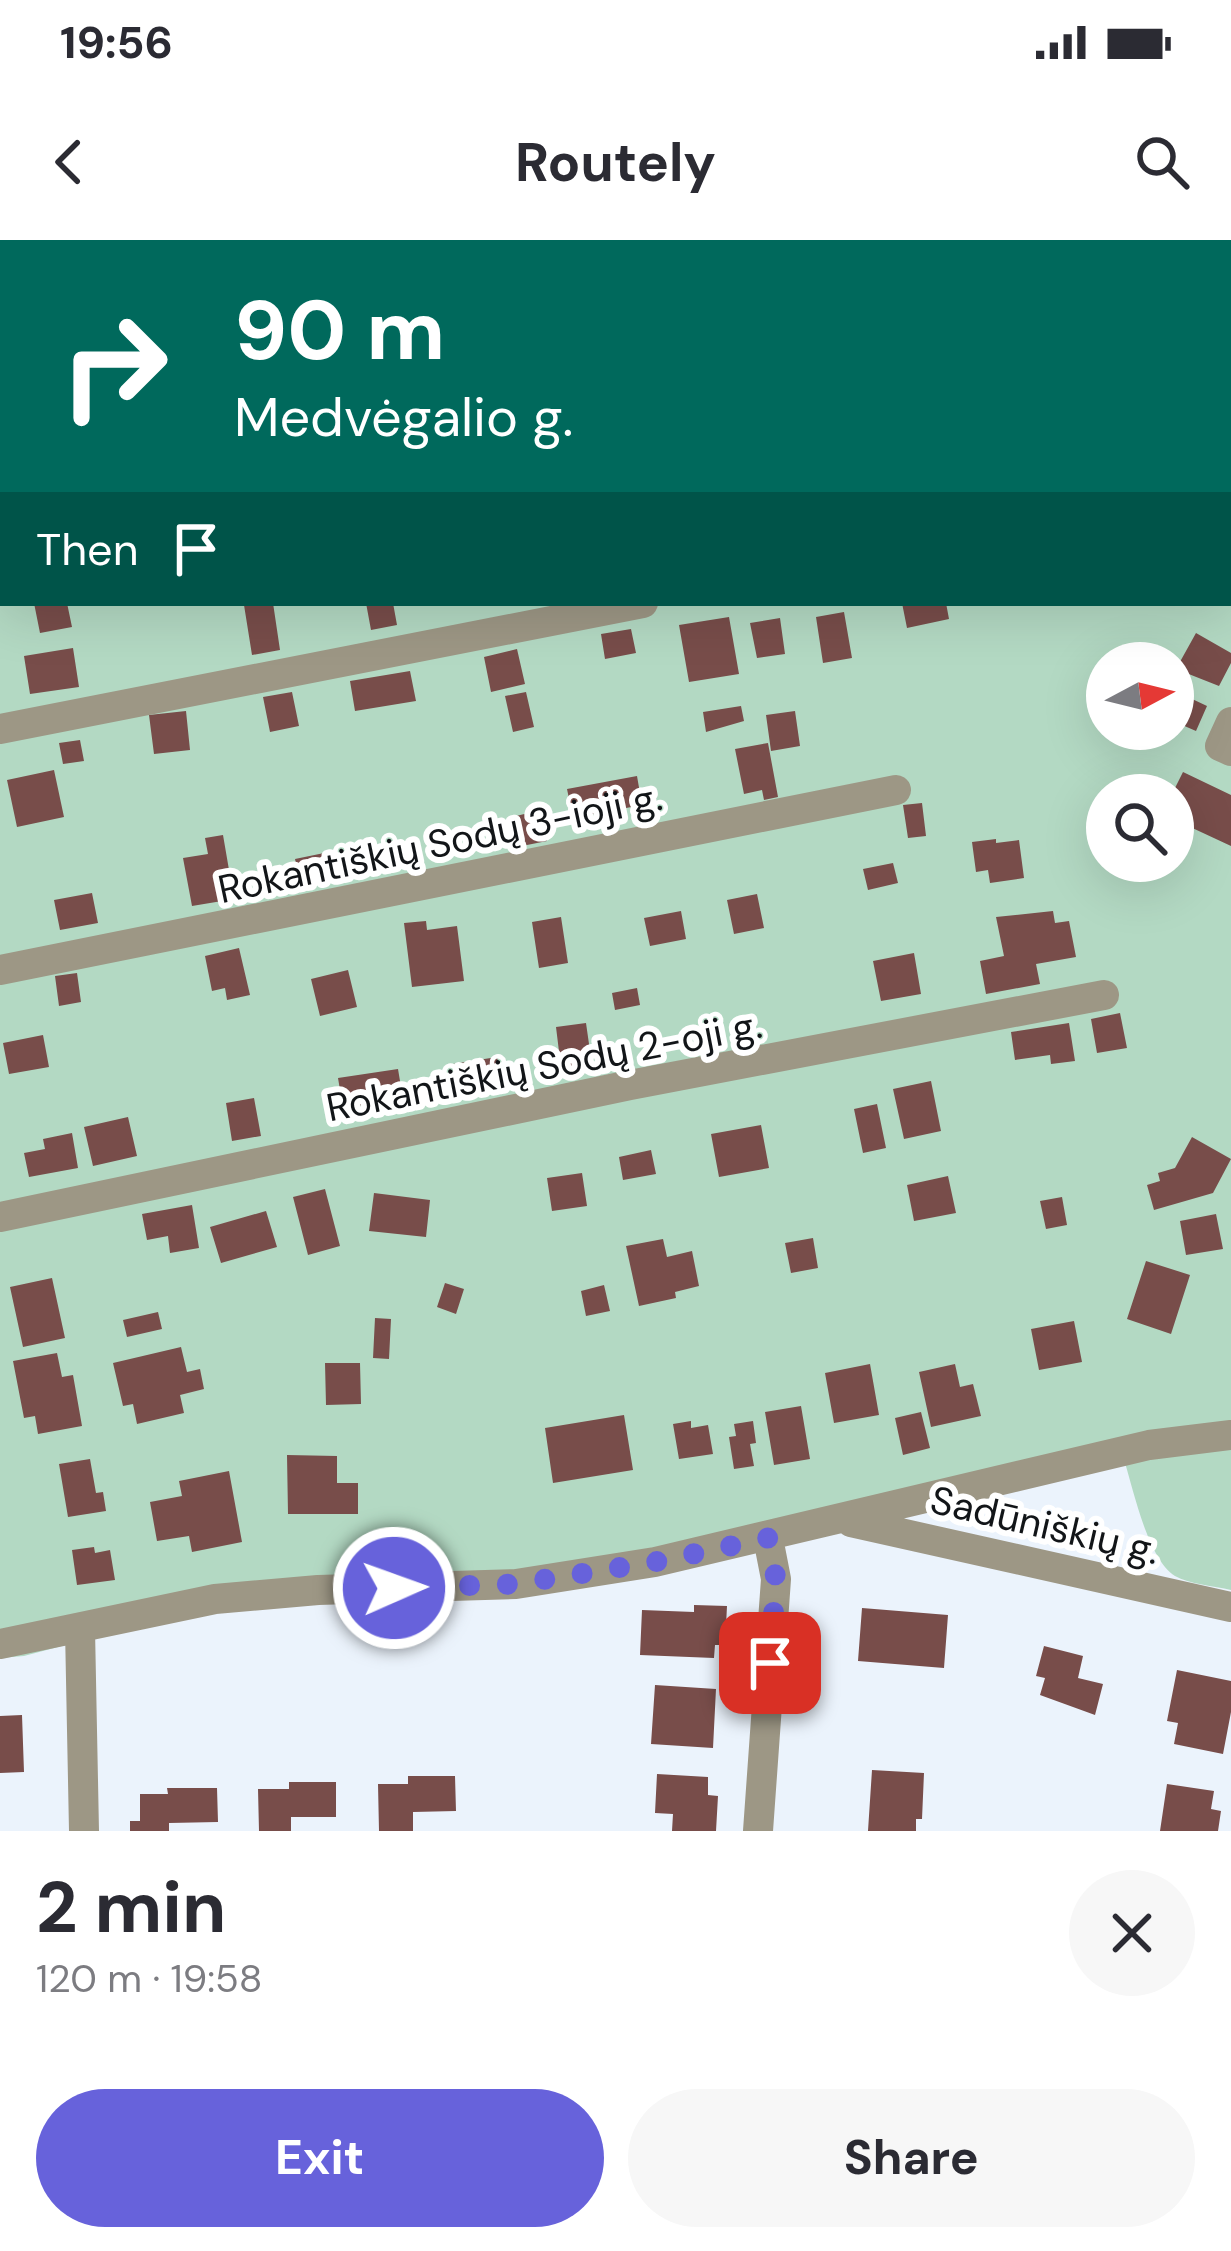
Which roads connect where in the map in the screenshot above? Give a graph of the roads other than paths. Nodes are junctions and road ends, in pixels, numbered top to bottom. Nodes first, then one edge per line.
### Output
1 (628, 606) edge
2 (1231, 722) edge
3 (0, 729) edge
4 (1231, 751) edge
5 (896, 790) dead end
6 (0, 970) edge
7 (1104, 995) dead end
8 (0, 1217) edge
9 (1231, 1435) edge
10 (842, 1520) junction
11 (768, 1538) junction
12 (1231, 1607) edge
13 (80, 1629) junction
14 (0, 1644) edge
15 (84, 1831) edge
16 (758, 1831) edge

1 - 3 street
2 - 4 street
5 - 6 street, Rokantiškių Sodų 3-ioji g.
7 - 8 street, Rokantiškių Sodų 2-oji g.
9 - 10 street
10 - 11 street
10 - 12 street, Sadūniškių g.
11 - 13 street
11 - 16 street
13 - 14 street
13 - 15 street

